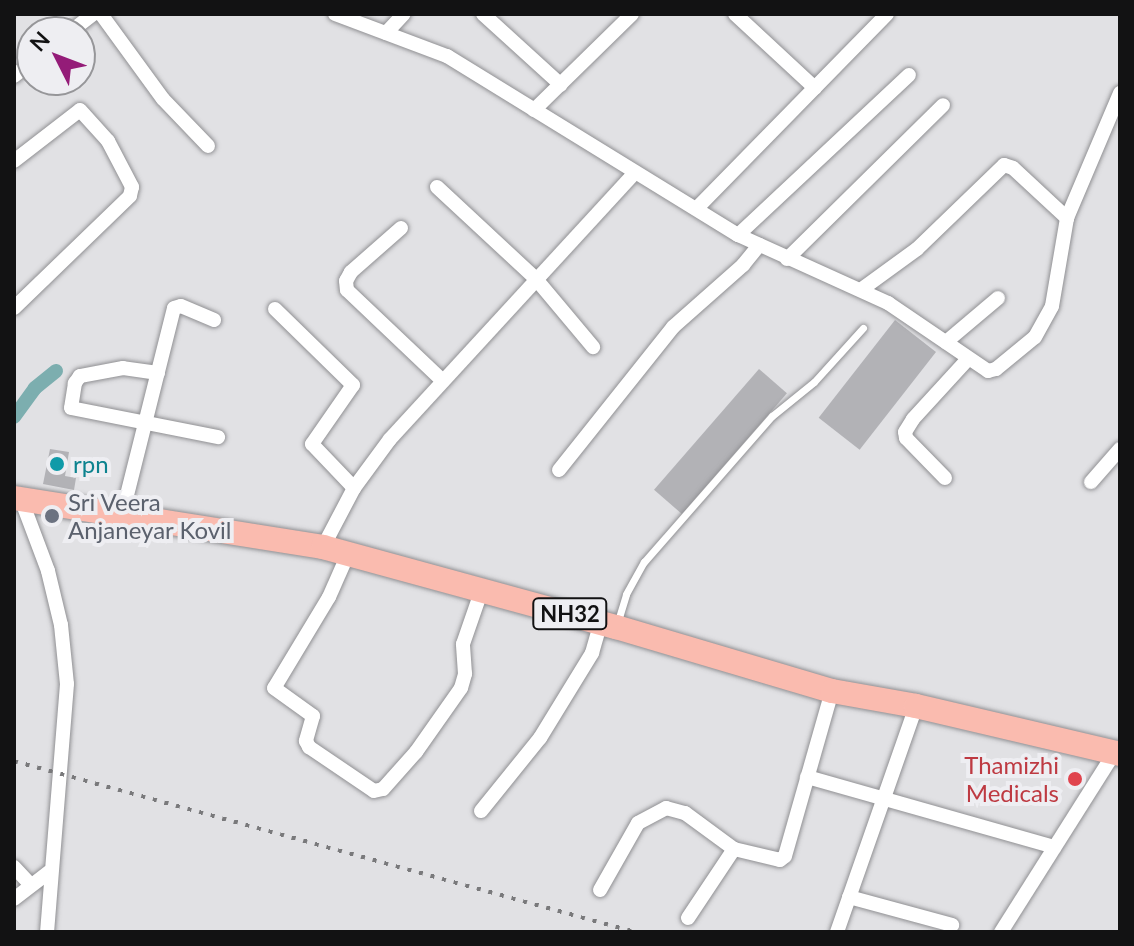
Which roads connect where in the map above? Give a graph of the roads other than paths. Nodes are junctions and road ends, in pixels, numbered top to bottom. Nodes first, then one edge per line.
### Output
1 (101, 14) edge
2 (335, 14) edge
3 (404, 14) edge
4 (483, 14) edge
5 (887, 14) edge
6 (739, 15) edge
7 (624, 17) edge
8 (386, 33) junction
9 (909, 75) dead end
10 (561, 85) junction
11 (815, 88) junction
12 (1120, 93) edge
13 (943, 105) dead end
14 (534, 110) junction
15 (208, 146) dead end
16 (14, 161) edge
17 (635, 173) junction
18 (437, 187) dead end
19 (698, 207) junction
20 (1067, 218) junction
21 (401, 228) dead end
22 (738, 235) junction
23 (759, 245) junction
24 (787, 259) junction
25 (536, 279) junction
26 (862, 289) junction
27 (998, 298) dead end
28 (14, 308) edge
29 (275, 309) dead end
30 (214, 320) dead end
31 (863, 328) dead end
32 (946, 342) junction
33 (593, 347) dead end
34 (968, 359) junction
35 (158, 373) junction
36 (443, 381) junction
37 (143, 423) junction
38 (218, 437) dead end
39 (1120, 449) edge
40 (559, 470) dead end
41 (945, 478) dead end
42 (1091, 482) dead end
43 (354, 488) junction
44 (17, 499) edge
45 (122, 515) junction
46 (323, 547) junction
47 (348, 554) junction
48 (482, 589) junction
49 (609, 624) junction
50 (832, 691) junction
51 (916, 706) junction
52 (1117, 754) edge
53 (807, 777) junction
54 (884, 801) junction
55 (481, 811) dead end
56 (1054, 847) junction
57 (734, 849) junction
58 (14, 867) edge
59 (49, 872) junction
60 (30, 884) junction
61 (600, 890) dead end
62 (849, 897) junction
63 (14, 899) edge
64 (688, 918) dead end
65 (952, 925) dead end
66 (47, 932) edge
67 (837, 932) edge
68 (1001, 932) edge

1 - 15 street
2 - 8 street
3 - 8 street
4 - 10 street
5 - 11 street
6 - 11 street
7 - 10 street
8 - 14 street
9 - 22 street
10 - 14 street
11 - 19 street
12 - 20 street
13 - 24 street
14 - 17 street
16 - 28 street
17 - 19 street
17 - 25 street
18 - 25 street
19 - 22 street
20 - 26 street
20 - 34 street
21 - 36 street
22 - 23 street
23 - 24 street
23 - 40 street
24 - 26 street
25 - 33 street
25 - 36 street
26 - 32 street
27 - 32 street
29 - 43 street
30 - 35 street
31 - 49 lane
32 - 34 street
34 - 41 street
35 - 37 street
35 - 37 street
36 - 43 street
37 - 38 street
37 - 45 street
39 - 42 street
43 - 46 street
44 - 45 highway, NH32
44 - 59 street
45 - 46 highway, NH32
46 - 47 highway, NH32
47 - 48 highway, NH32
47 - 48 street
48 - 49 highway, NH32
49 - 50 highway, NH32
49 - 55 street
50 - 51 highway, NH32
50 - 53 street
51 - 52 highway, NH32
51 - 54 street
52 - 56 street
53 - 54 street
53 - 57 street
54 - 56 street
54 - 62 street
56 - 68 street
57 - 61 street
57 - 64 street
58 - 60 street
59 - 60 street
59 - 66 street
60 - 63 street
62 - 65 street
62 - 67 street

